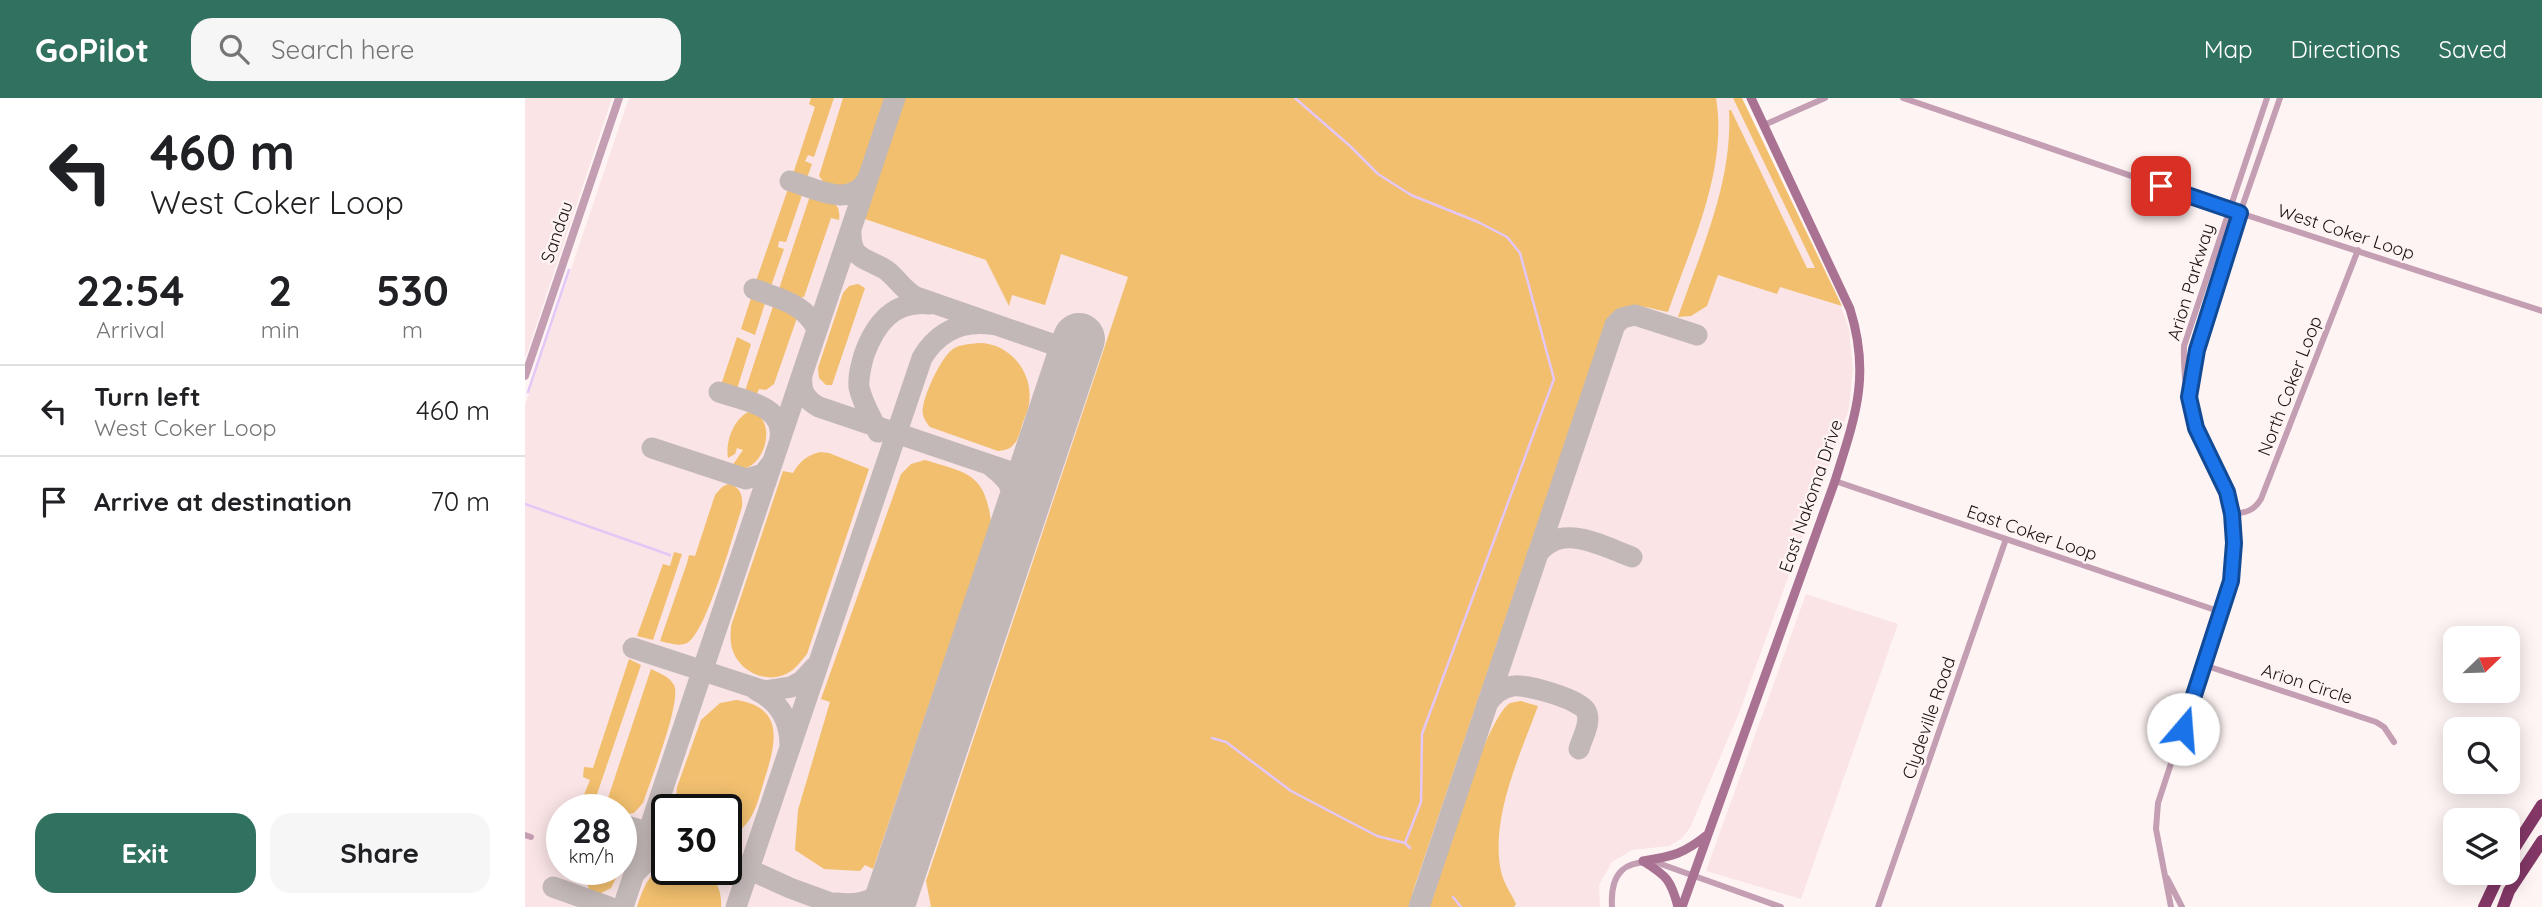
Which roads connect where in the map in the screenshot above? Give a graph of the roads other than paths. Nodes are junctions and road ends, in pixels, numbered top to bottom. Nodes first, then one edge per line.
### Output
1 (617, 98) edge
2 (1751, 98) edge
3 (1825, 98) edge
4 (1903, 98) edge
5 (2267, 98) edge
6 (2280, 98) edge
7 (1764, 125) junction
8 (2228, 209) junction
9 (2240, 213) junction
10 (2358, 250) junction
11 (2542, 311) edge
12 (525, 376) edge
13 (2189, 397) junction
14 (1835, 481) junction
15 (2232, 514) junction
16 (2006, 539) junction
17 (2221, 612) junction
18 (2204, 665) junction
19 (2394, 742) dead end
20 (2542, 805) edge
21 (1709, 834) junction
22 (2520, 839) edge
23 (2542, 841) edge
24 (1643, 861) junction
25 (2162, 870) junction
26 (1694, 875) junction
27 (2494, 885) edge
28 (1612, 907) edge
29 (1680, 907) edge
30 (1781, 907) edge
31 (1878, 907) edge
32 (2171, 907) edge
33 (2182, 907) edge
34 (2484, 907) edge
35 (2503, 907) edge

1 - 12 street, Sandau
2 - 7 main road, East Nakoma Drive
3 - 7 street
4 - 8 street, West Coker Loop
5 - 8 street, Arion Parkway
6 - 9 street, Arion Parkway
7 - 14 main road, East Nakoma Drive
8 - 9 street, West Coker Loop
8 - 13 street, Arion Parkway
9 - 10 street, West Coker Loop
9 - 13 street, Arion Parkway
10 - 11 street, West Coker Loop
10 - 15 street, North Coker Loop
13 - 15 street, Arion Parkway
14 - 16 street, East Coker Loop
14 - 21 main road, East Nakoma Drive
15 - 17 street, Arion Parkway
16 - 17 street, East Coker Loop
16 - 31 street, Clydeville Road
17 - 18 street, Arion Parkway
18 - 19 street, Arion Circle
18 - 25 street, Arion Parkway
20 - 22 highway
21 - 24 main road
21 - 26 main road, East Nakoma Drive
23 - 35 highway
24 - 26 street
24 - 28 street
24 - 29 main road
25 - 32 street, Arion Parkway
25 - 33 street, Arion Parkway
26 - 29 main road, East Nakoma Drive
26 - 30 street
27 - 34 highway

